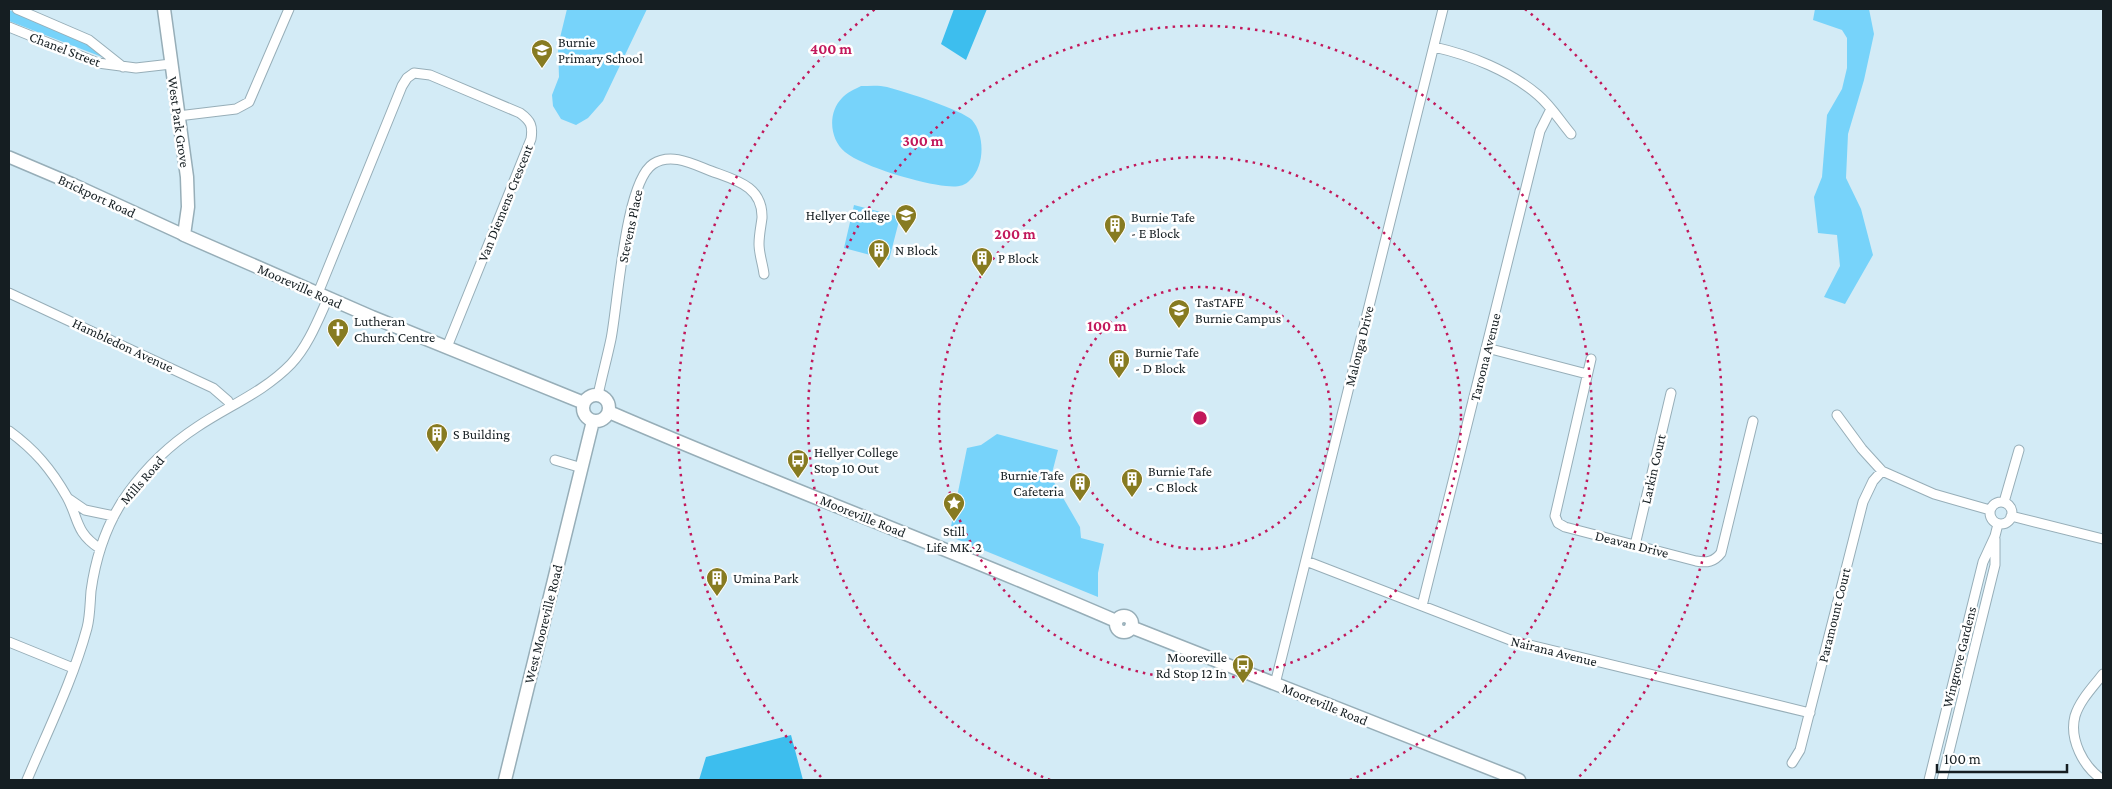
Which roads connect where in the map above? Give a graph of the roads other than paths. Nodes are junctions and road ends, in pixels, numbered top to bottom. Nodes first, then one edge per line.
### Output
1 (17, 9) edge
2 (164, 9) edge
3 (289, 9) edge
4 (1443, 9) edge
5 (9, 27) edge
6 (1434, 47) junction
7 (171, 64) junction
8 (123, 67) junction
9 (1551, 109) junction
10 (178, 116) junction
11 (1571, 134) dead end
12 (9, 157) edge
13 (184, 235) junction
14 (764, 274) dead end
15 (9, 292) edge
16 (323, 296) junction
17 (448, 347) junction
18 (1487, 348) junction
19 (1590, 358) dead end
20 (1587, 374) junction
21 (1671, 393) dead end
22 (598, 395) junction
23 (584, 403) junction
24 (231, 406) junction
25 (609, 412) junction
26 (1837, 415) dead end
27 (593, 421) junction
28 (1753, 421) dead end
29 (9, 431) edge
30 (2018, 450) dead end
31 (555, 460) dead end
32 (582, 468) junction
33 (1882, 471) junction
34 (69, 499) junction
35 (2004, 502) junction
36 (1990, 510) junction
37 (114, 516) junction
38 (2011, 516) junction
39 (1998, 524) junction
40 (1995, 536) junction
41 (2103, 539) edge
42 (1635, 545) junction
43 (99, 548) junction
44 (1306, 561) junction
45 (1422, 606) junction
46 (9, 642) edge
47 (73, 668) junction
48 (2103, 674) edge
49 (1275, 684) junction
50 (1810, 713) junction
51 (1792, 762) dead end
52 (27, 780) edge
53 (505, 780) edge
54 (1520, 780) edge
55 (1929, 780) edge
56 (1942, 780) edge
57 (2103, 780) edge

1 - 8 street, Chanel Street
2 - 7 main road, West Park Grove
3 - 10 street
4 - 6 street, Malonga Drive
5 - 8 street, Chanel Street
6 - 9 street
6 - 44 street, Malonga Drive
7 - 8 street, Chanel Street
7 - 10 main road, West Park Grove
9 - 11 street
9 - 18 street, Taroona Avenue
10 - 13 main road, West Park Grove
12 - 13 street, Brickport Road
13 - 16 main road, Mooreville Road
14 - 22 street, Stevens Place
15 - 24 street, Hambledon Avenue
16 - 17 main road, Mooreville Road
16 - 17 street, Van Diemens Crescent
16 - 24 street, Mills Road
17 - 23 main road, Mooreville Road
18 - 20 street
18 - 45 street, Taroona Avenue
19 - 20 street, Deavan Drive
20 - 42 street, Deavan Drive
21 - 42 street, Larkin Court
22 - 23 main road
22 - 25 main road
23 - 27 main road
24 - 37 street, Mills Road
25 - 27 main road
25 - 49 main road, Mooreville Road
26 - 33 street
27 - 32 main road, West Mooreville Road
28 - 42 street, Deavan Drive
29 - 34 street
30 - 35 street
31 - 32 street
32 - 53 main road, West Mooreville Road
33 - 36 street
33 - 50 street, Paramount Court
34 - 37 street
34 - 43 street
35 - 36 street
35 - 38 street
36 - 39 street
37 - 43 street, Mills Road
38 - 39 street
38 - 41 street
39 - 40 street, Wingrove Gardens
40 - 55 street, Wingrove Gardens
40 - 56 street, Wingrove Gardens
43 - 47 street, Mills Road
44 - 45 street, Nairana Avenue
44 - 49 street, Malonga Drive
45 - 50 street, Nairana Avenue
46 - 47 street
47 - 52 street, Mills Road
48 - 57 street
49 - 54 main road, Mooreville Road
50 - 51 street, Paramount Court

